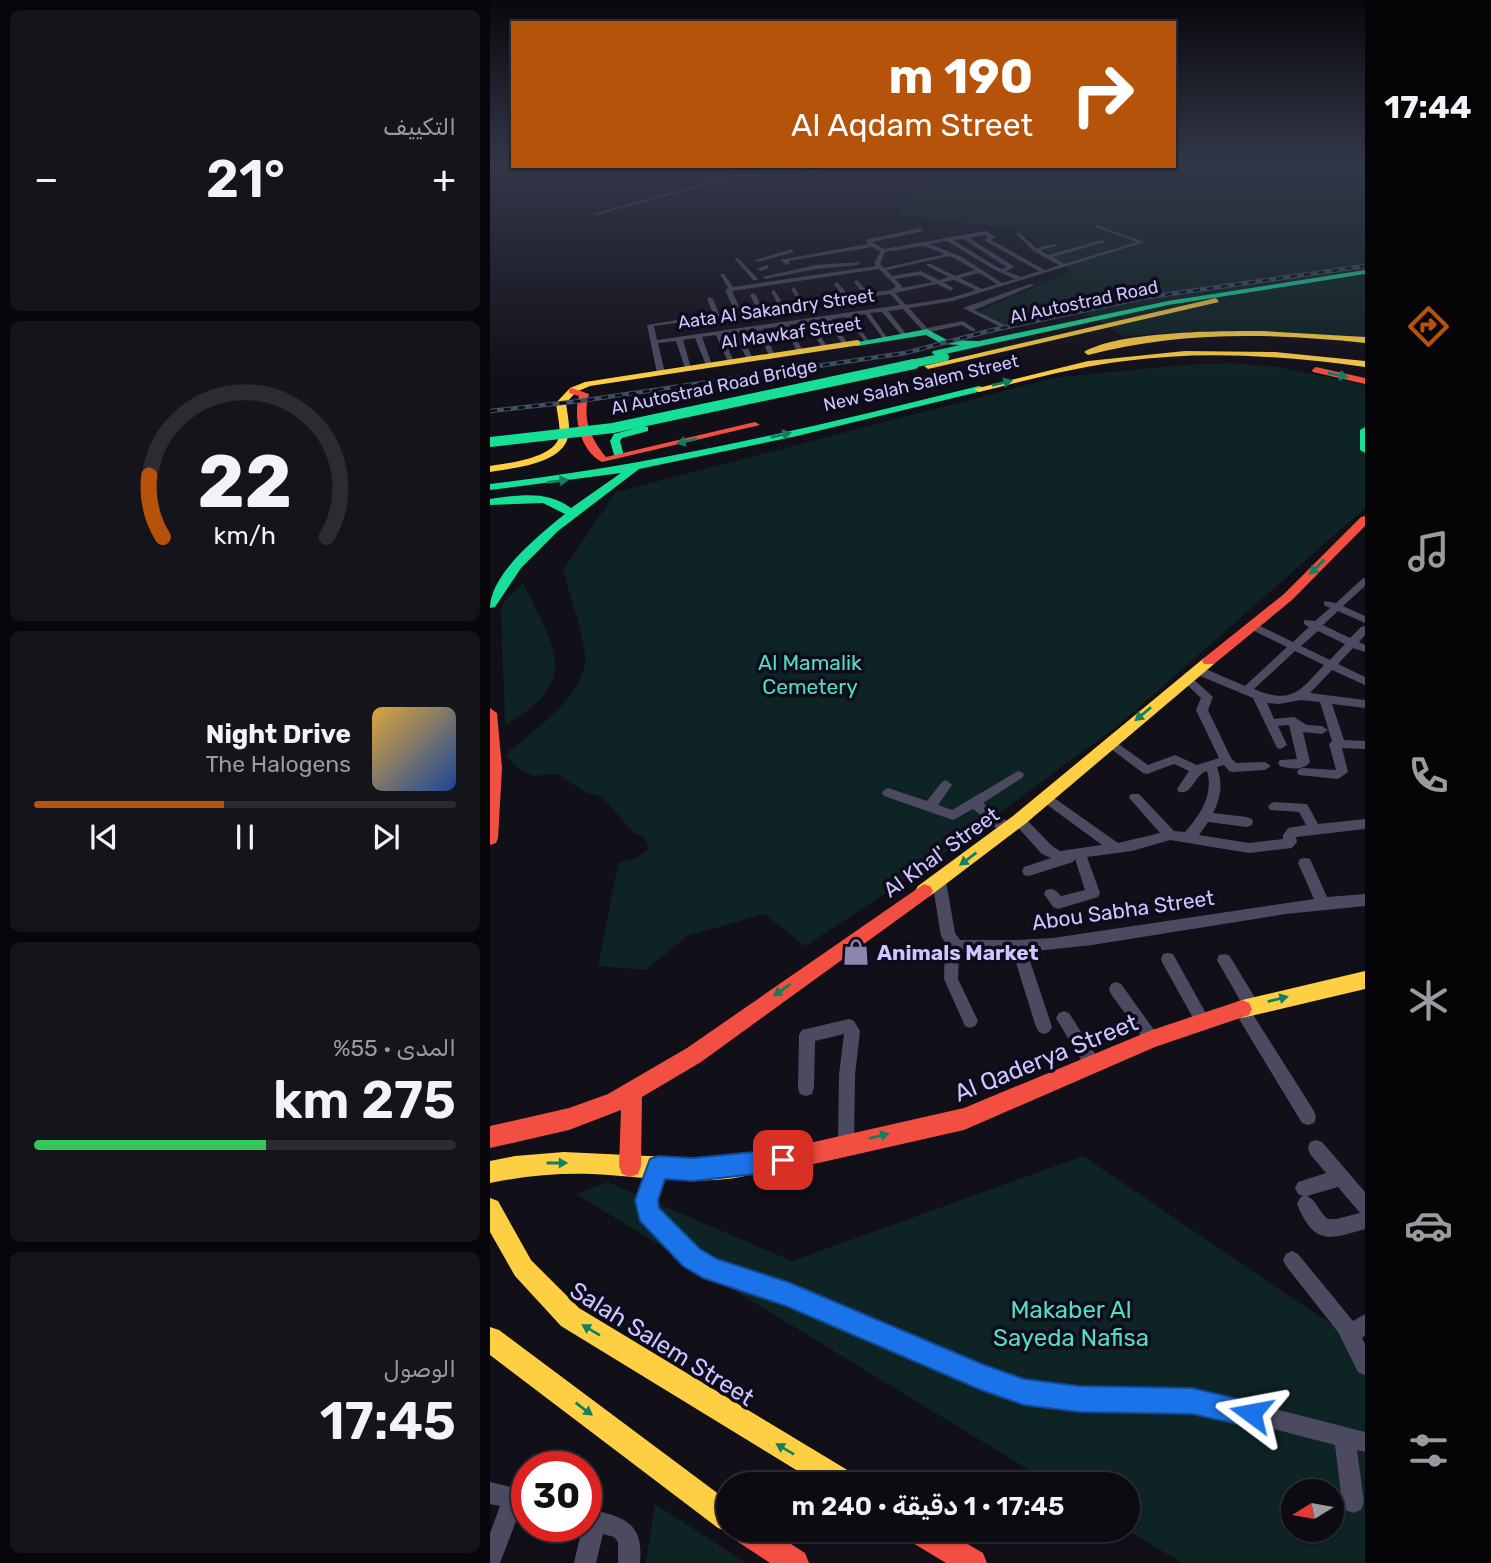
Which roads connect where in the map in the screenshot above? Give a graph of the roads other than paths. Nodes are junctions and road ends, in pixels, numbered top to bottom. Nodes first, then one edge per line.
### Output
1 (894, 236) edge
2 (928, 236) edge
3 (947, 236) edge
4 (963, 236) joint
5 (991, 236) edge
6 (1020, 236) edge
7 (1125, 236) edge
8 (951, 239) junction
9 (1024, 239) junction
10 (1012, 241) dead end
11 (937, 242) junction
12 (1102, 242) dead end
13 (921, 243) junction
14 (872, 245) junction
15 (1054, 245) dead end
16 (817, 247) dead end
17 (904, 247) junction
18 (803, 248) dead end
19 (846, 249) junction
20 (895, 249) junction
21 (943, 250) junction
22 (1035, 250) junction
23 (883, 251) junction
24 (920, 254) dead end
25 (929, 254) dead end
26 (952, 254) junction
27 (826, 256) junction
28 (851, 256) junction
29 (906, 256) dead end
30 (1048, 257) junction
31 (736, 259) dead end
32 (787, 263) dead end
33 (858, 263) junction
34 (929, 265) dead end
35 (838, 266) junction
36 (1064, 266) junction
37 (766, 269) junction
38 (880, 269) junction
39 (865, 270) junction
40 (979, 271) junction
41 (1004, 272) junction
42 (1045, 272) junction
43 (1365, 272) edge
44 (847, 273) junction
45 (737, 274) dead end
46 (722, 275) dead end
47 (752, 275) junction
48 (957, 277) junction
49 (989, 277) junction
50 (890, 278) junction
51 (1365, 278) edge
52 (1021, 279) junction
53 (857, 282) dead end
54 (939, 282) junction
55 (837, 284) dead end
56 (1002, 285) junction
57 (1032, 285) dead end
58 (730, 287) junction
59 (794, 289) dead end
60 (893, 291) junction
61 (982, 291) junction
62 (774, 292) dead end
63 (936, 292) junction
64 (817, 293) dead end
65 (918, 294) dead end
66 (753, 295) dead end
67 (868, 296) junction
68 (710, 299) dead end
69 (848, 299) junction
70 (1216, 300) junction
71 (949, 301) junction
72 (823, 302) junction
73 (803, 305) junction
74 (783, 307) junction
75 (904, 308) junction
76 (970, 309) junction
77 (884, 310) junction
78 (761, 311) junction
79 (739, 313) junction
80 (866, 313) junction
81 (847, 315) junction
82 (716, 316) junction
83 (831, 318) junction
84 (808, 321) junction
85 (785, 324) junction
86 (1003, 327) dead end
87 (758, 328) junction
88 (973, 330) dead end
89 (737, 331) junction
90 (926, 331) junction
91 (720, 333) junction
92 (905, 335) junction
93 (698, 336) junction
94 (679, 338) junction
95 (885, 339) junction
96 (1365, 340) edge
97 (866, 341) junction
98 (653, 342) junction
99 (845, 344) junction
100 (983, 344) junction
101 (825, 348) junction
102 (800, 351) junction
103 (1088, 352) junction
104 (1119, 353) junction
105 (1365, 354) edge
106 (772, 355) junction
107 (940, 355) junction
108 (750, 359) junction
109 (731, 362) junction
110 (1365, 363) edge
111 (709, 365) junction
112 (1075, 367) junction
113 (688, 368) junction
114 (662, 376) junction
115 (1365, 381) edge
116 (578, 392) junction
117 (836, 407) dead end
118 (582, 416) junction
119 (562, 419) junction
120 (768, 423) dead end
121 (1365, 430) edge
122 (490, 435) edge
123 (490, 442) edge
124 (1365, 450) edge
125 (619, 456) junction
126 (602, 459) junction
127 (634, 469) junction
128 (490, 470) edge
129 (490, 487) edge
130 (490, 502) edge
131 (571, 513) junction
132 (1365, 519) edge
133 (1344, 584) dead end
134 (1362, 588) edge
135 (490, 604) edge
136 (1333, 605) junction
137 (1365, 620) edge
138 (1313, 624) junction
139 (1252, 625) junction
140 (1365, 629) edge
141 (1352, 642) junction
142 (1295, 647) junction
143 (1365, 649) edge
144 (1331, 664) junction
145 (1192, 674) junction
146 (1364, 680) edge
147 (1252, 693) junction
148 (1301, 696) junction
149 (1324, 698) junction
150 (1343, 702) junction
151 (1365, 704) edge
152 (490, 713) edge
153 (1294, 721) junction
154 (1271, 723) junction
155 (1322, 730) dead end
156 (1109, 743) junction
157 (1339, 743) junction
158 (1281, 745) dead end
159 (1364, 748) edge
160 (1226, 760) junction
161 (1284, 763) dead end
162 (1211, 766) junction
163 (1265, 766) dead end
164 (1196, 770) junction
165 (1303, 772) dead end
166 (1018, 775) dead end
167 (946, 785) dead end
168 (1182, 789) dead end
169 (888, 793) dead end
170 (1135, 797) dead end
171 (1046, 798) junction
172 (975, 803) junction
173 (1274, 807) dead end
174 (929, 808) junction
175 (1207, 817) junction
176 (1247, 822) dead end
177 (1013, 824) junction
178 (1365, 824) edge
179 (1315, 830) junction
180 (1170, 835) junction
181 (1189, 837) junction
182 (490, 838) edge
183 (1114, 848) junction
184 (1076, 854) junction
185 (1305, 863) dead end
186 (1029, 871) dead end
187 (939, 881) junction
188 (1051, 894) dead end
189 (1365, 900) edge
190 (1323, 903) junction
191 (952, 944) junction
192 (1018, 946) junction
193 (1168, 959) dead end
194 (1224, 960) dead end
195 (1365, 980) edge
196 (1116, 989) dead end
197 (1246, 1008) junction
198 (1064, 1018) dead end
199 (970, 1021) dead end
200 (1203, 1022) junction
201 (849, 1027) joint
202 (1044, 1027) dead end
203 (1152, 1039) junction
204 (1093, 1065) junction
205 (806, 1088) dead end
206 (632, 1094) junction
207 (1308, 1117) dead end
208 (490, 1137) edge
209 (846, 1144) junction
210 (1316, 1148) dead end
211 (630, 1166) junction
212 (658, 1167) junction
213 (490, 1172) edge
214 (1341, 1178) junction
215 (1305, 1196) joint
216 (1365, 1206) edge
217 (490, 1209) edge
218 (1365, 1220) edge
219 (1292, 1260) dead end
220 (1357, 1329) edge
221 (493, 1348) edge
222 (1365, 1365) edge
223 (1355, 1440) edge
224 (824, 1472) edge
225 (490, 1493) edge
226 (511, 1499) edge
227 (1353, 1503) dead end
228 (716, 1509) edge
229 (511, 1519) edge
230 (602, 1523) edge
231 (588, 1542) edge
232 (763, 1542) edge
233 (938, 1542) edge
234 (490, 1561) edge
235 (585, 1563) edge
236 (629, 1563) edge
237 (795, 1563) edge
238 (974, 1563) edge

1 - 14 street
2 - 11 street
3 - 8 street
4 - 8 street
4 - 41 street
5 - 42 street
6 - 9 street
7 - 36 street, Aata Al Sakandry Street
8 - 11 street
8 - 41 street
9 - 10 street
9 - 22 street
11 - 13 street
12 - 30 street
13 - 17 street
13 - 21 street
14 - 19 street
14 - 23 street
15 - 22 street
16 - 27 street
17 - 20 street
17 - 24 street
18 - 37 street
19 - 27 street
19 - 28 street
20 - 23 street
20 - 29 street
21 - 25 street
21 - 26 street
22 - 30 street
23 - 38 street
26 - 38 street
26 - 40 street
27 - 28 street
27 - 32 street
27 - 35 street
27 - 37 street
28 - 33 street
30 - 36 street
31 - 47 street
33 - 35 street
33 - 39 street
34 - 48 street
35 - 44 street
35 - 47 street
36 - 42 street, Aata Al Sakandry Street
37 - 47 street
38 - 39 street
38 - 50 street
39 - 44 street
40 - 48 street
40 - 49 street
41 - 49 street
41 - 52 street
42 - 52 street, Aata Al Sakandry Street
43 - 100 main road, Al Autostrad Road
44 - 58 street
45 - 47 street
46 - 58 street
47 - 58 street
48 - 54 street
48 - 61 street
49 - 56 street
50 - 54 street
50 - 60 street
51 - 70 main road, Al Autostrad Road
52 - 56 street, Aata Al Sakandry Street
53 - 67 street
54 - 60 street
54 - 63 street
55 - 69 street
56 - 61 street, Aata Al Sakandry Street
57 - 76 street
58 - 79 street
59 - 73 street
60 - 67 street
60 - 75 street
61 - 71 street, Aata Al Sakandry Street
62 - 74 street
63 - 65 street
63 - 71 street
64 - 72 street
66 - 78 street
67 - 69 street
68 - 82 street
69 - 72 street
70 - 107 main road, Al Autostrad Road
70 - 125 main road
71 - 75 street, Aata Al Sakandry Street
71 - 76 street
72 - 73 street
72 - 83 street
73 - 74 street
74 - 78 street
75 - 77 street, Aata Al Sakandry Street
75 - 90 street
76 - 86 street
77 - 80 street, Aata Al Sakandry Street
77 - 92 street
78 - 79 street
79 - 82 street
80 - 81 street, Aata Al Sakandry Street
80 - 95 street
81 - 83 street, Aata Al Sakandry Street
81 - 97 street
82 - 91 street
82 - 98 street
83 - 84 street, Aata Al Sakandry Street
83 - 99 street
84 - 85 street, Aata Al Sakandry Street
84 - 101 street
85 - 87 street, Aata Al Sakandry Street
85 - 102 street
87 - 89 street, Aata Al Sakandry Street
87 - 106 street
88 - 90 street
89 - 91 street, Aata Al Sakandry Street
89 - 108 street
90 - 92 main road, Al Mawkaf Street
90 - 100 main road
91 - 93 street, Aata Al Sakandry Street
91 - 109 street
92 - 95 main road, Al Mawkaf Street
93 - 94 street, Aata Al Sakandry Street
93 - 111 street
94 - 98 street, Aata Al Sakandry Street
94 - 113 street
95 - 97 main road, Al Mawkaf Street
96 - 103 main road
97 - 99 main road, Al Mawkaf Street
98 - 114 street
99 - 101 main road, Al Mawkaf Street
100 - 107 main road, Al Autostrad Road
101 - 102 main road, Al Mawkaf Street
102 - 106 main road, Al Mawkaf Street
103 - 104 main road, New Salah Salem Street
103 - 117 main road, New Salah Salem Street
104 - 105 main road, New Salah Salem Street
104 - 110 main road, New Salah Salem Street
104 - 112 main road, New Salah Salem Street
106 - 108 main road, Al Mawkaf Street
107 - 122 main road, Al Autostrad Road Bridge
107 - 123 main road, Al Autostrad Road Bridge, bridge
108 - 109 main road, Al Mawkaf Street
109 - 111 main road, Al Mawkaf Street
111 - 113 main road, Al Mawkaf Street
112 -> 115 main road
127 -> 112 main road, New Salah Salem Street
113 - 114 main road, Al Mawkaf Street
114 - 116 main road, Al Mawkaf Street
116 - 118 main road
116 - 119 main road
118 - 119 main road
118 - 126 main road
119 - 128 main road
120 -> 125 main road
121 - 124 main road
125 - 126 main road
126 - 128 main road
129 -> 127 main road, New Salah Salem Street
127 - 131 main road
130 - 131 main road
131 - 135 main road
132 -> 139 main road, Al Khal' Street
133 - 134 street
134 - 136 street
136 - 137 street
136 - 138 street
138 - 141 street
138 - 142 street
139 - 142 street
139 - 145 main road, Al Khal' Street
140 - 141 street
141 - 143 street
141 - 144 street
142 - 144 street
142 - 147 street
144 - 146 street
144 - 148 street
145 - 147 street
145 -> 156 main road, Al Khal' Street
145 - 160 street
146 - 150 street
147 - 148 street
147 - 154 street
148 - 149 street
149 - 150 street
149 - 157 street
150 - 151 street
152 - 182 main road
153 - 154 street
153 - 155 street
153 - 161 street
154 - 158 street
156 - 164 street
156 - 171 main road, Al Khal' Street
157 - 159 street
157 - 165 street
160 - 162 street
160 - 163 street
162 - 164 street
162 - 175 street
164 - 168 street
166 - 172 street
167 - 174 street
169 - 174 street
170 - 180 street
171 - 177 main road, Al Khal' Street
171 - 183 street
172 - 174 street
172 - 177 street
173 - 179 street
175 - 176 street
175 - 181 street
177 - 184 street
177 -> 187 main road, Al Khal' Street
178 - 179 street
179 - 181 street
180 - 181 street
180 - 183 street
183 - 184 street
184 - 186 street
184 - 188 street
185 - 190 street
187 - 191 street
187 -> 206 main road, Al Khal' Street
189 - 190 street, Abou Sabha Street
190 - 192 street, Abou Sabha Street
191 - 192 street, Abou Sabha Street
191 - 199 street
192 - 202 street
193 - 200 street
194 - 197 street
197 -> 195 main road, Al Qaderya Street
196 - 203 street
197 - 200 main road, Al Qaderya Street
197 - 207 street
198 - 204 street
200 - 203 main road, Al Qaderya Street
201 - 205 street
201 - 209 street
203 - 204 main road, Al Qaderya Street
209 -> 204 main road, Al Qaderya Street
206 - 208 main road, Al Khal' Street
206 - 211 main road
209 - 212 main road, Al Qaderya Street
210 - 214 street
211 - 212 main road, Al Qaderya Street
213 -> 211 main road, Al Qaderya Street
212 - 223 street
214 - 215 street
214 - 216 street
215 - 218 street
224 -> 217 main road, Salah Salem Street
219 - 220 street
220 - 222 street
221 -> 228 main road
223 - 227 street
225 - 226 street
229 - 234 street
230 - 236 street
231 - 235 street
232 - 237 main road
233 - 238 main road

